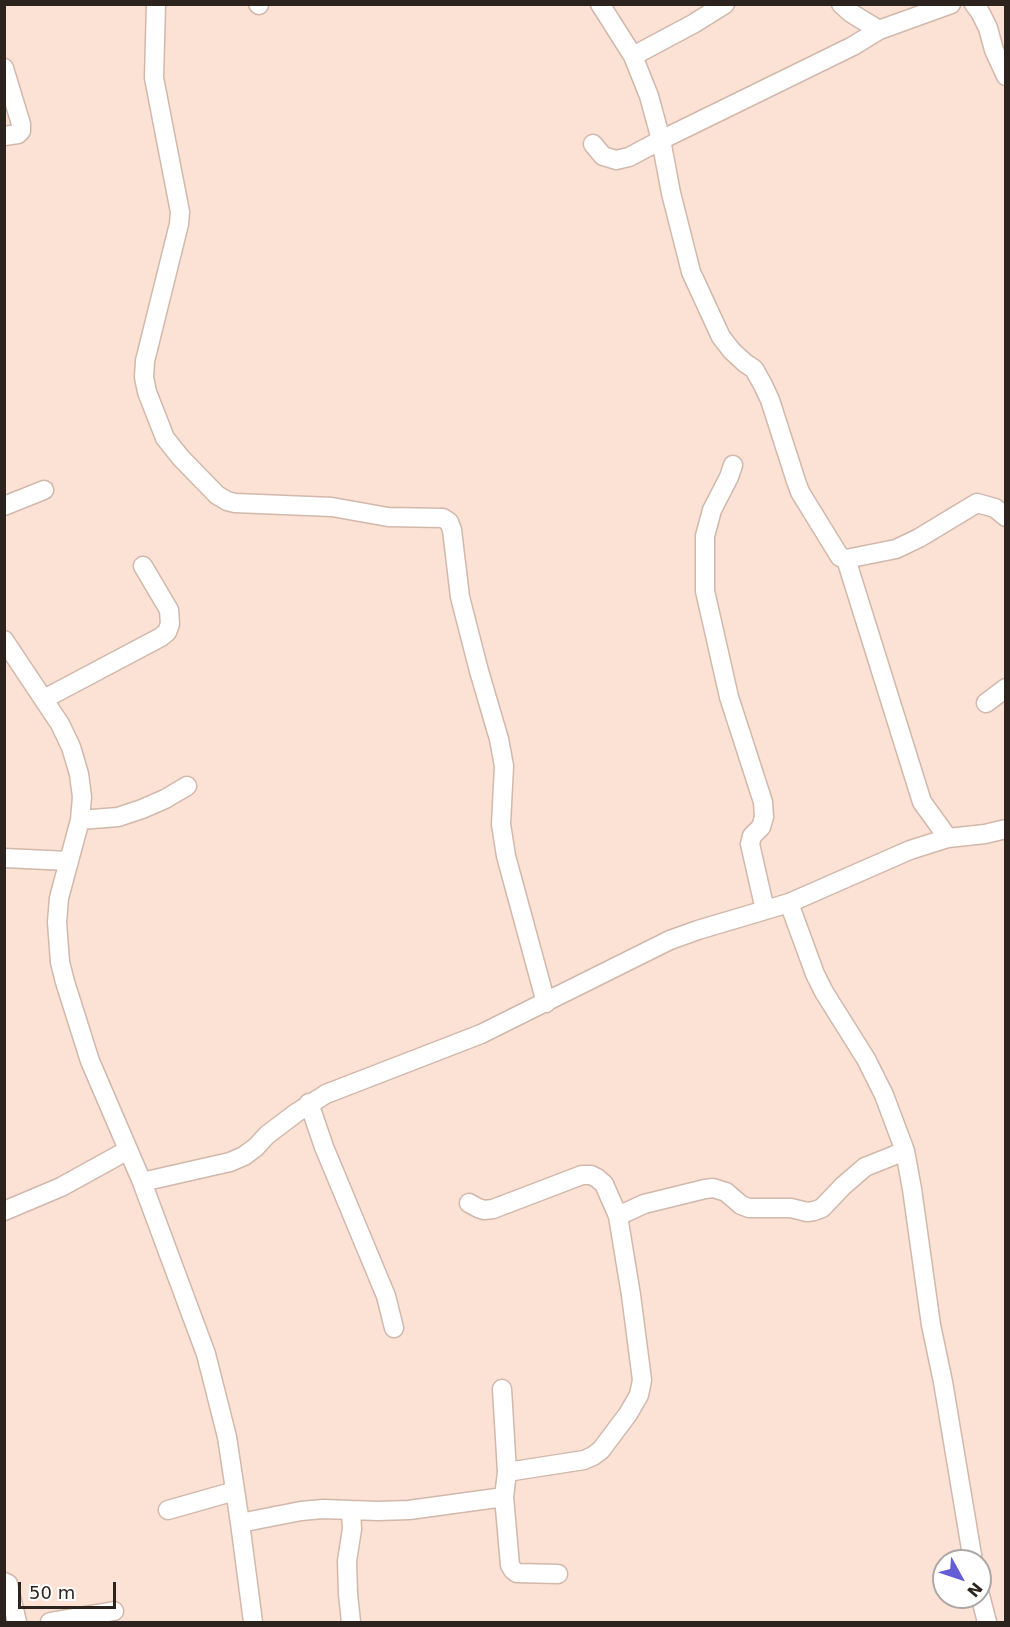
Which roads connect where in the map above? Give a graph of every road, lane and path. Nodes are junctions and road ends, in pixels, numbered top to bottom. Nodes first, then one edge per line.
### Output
1 (156, 4) edge
2 (600, 4) edge
3 (725, 4) edge
4 (841, 4) edge
5 (951, 4) edge
6 (974, 4) edge
7 (879, 30) junction
8 (633, 56) junction
9 (4, 68) edge
10 (1005, 75) edge
11 (4, 136) edge
12 (660, 141) junction
13 (593, 144) dead end
14 (733, 465) dead end
15 (44, 490) dead end
16 (4, 506) edge
17 (1005, 517) edge
18 (846, 559) junction
19 (143, 566) dead end
20 (4, 640) edge
21 (1005, 688) edge
22 (44, 699) junction
23 (986, 703) dead end
24 (187, 786) dead end
25 (80, 820) junction
26 (1005, 829) edge
27 (948, 838) junction
28 (4, 858) edge
29 (69, 861) junction
30 (789, 903) junction
31 (765, 910) junction
32 (546, 1003) junction
33 (309, 1103) junction
34 (128, 1150) junction
35 (905, 1151) junction
36 (142, 1182) junction
37 (469, 1203) dead end
38 (4, 1211) edge
39 (618, 1216) junction
40 (394, 1328) dead end
41 (502, 1389) dead end
42 (507, 1472) junction
43 (235, 1491) junction
44 (504, 1497) junction
45 (168, 1509) dead end
46 (351, 1510) junction
47 (240, 1523) junction
48 (971, 1549) edge
49 (558, 1574) dead end
50 (4, 1582) edge
51 (114, 1611) dead end
52 (17, 1623) edge
53 (50, 1623) edge
54 (253, 1623) edge
55 (351, 1623) edge

1 - 32 street
2 - 8 street
3 - 8 street
4 - 7 street
5 - 7 street
6 - 10 street
7 - 12 street
8 - 12 street
9 - 11 street
12 - 13 street
12 - 18 street
14 - 31 street
15 - 16 street
17 - 18 street
18 - 27 street
19 - 22 street
20 - 22 street
21 - 23 street
22 - 25 street
24 - 25 street
25 - 29 street
26 - 27 street
27 - 30 street
28 - 29 street
29 - 34 street
30 - 31 street
30 - 35 street
31 - 32 street
32 - 33 street
33 - 36 street
33 - 40 street
34 - 36 street
34 - 38 street
35 - 39 street
35 - 48 street
36 - 43 street
37 - 39 street
39 - 42 street
41 - 42 street
42 - 44 street
43 - 45 street
43 - 47 street
44 - 46 street
44 - 49 street
46 - 47 street
46 - 55 street
47 - 54 street
50 - 52 street
51 - 53 street

